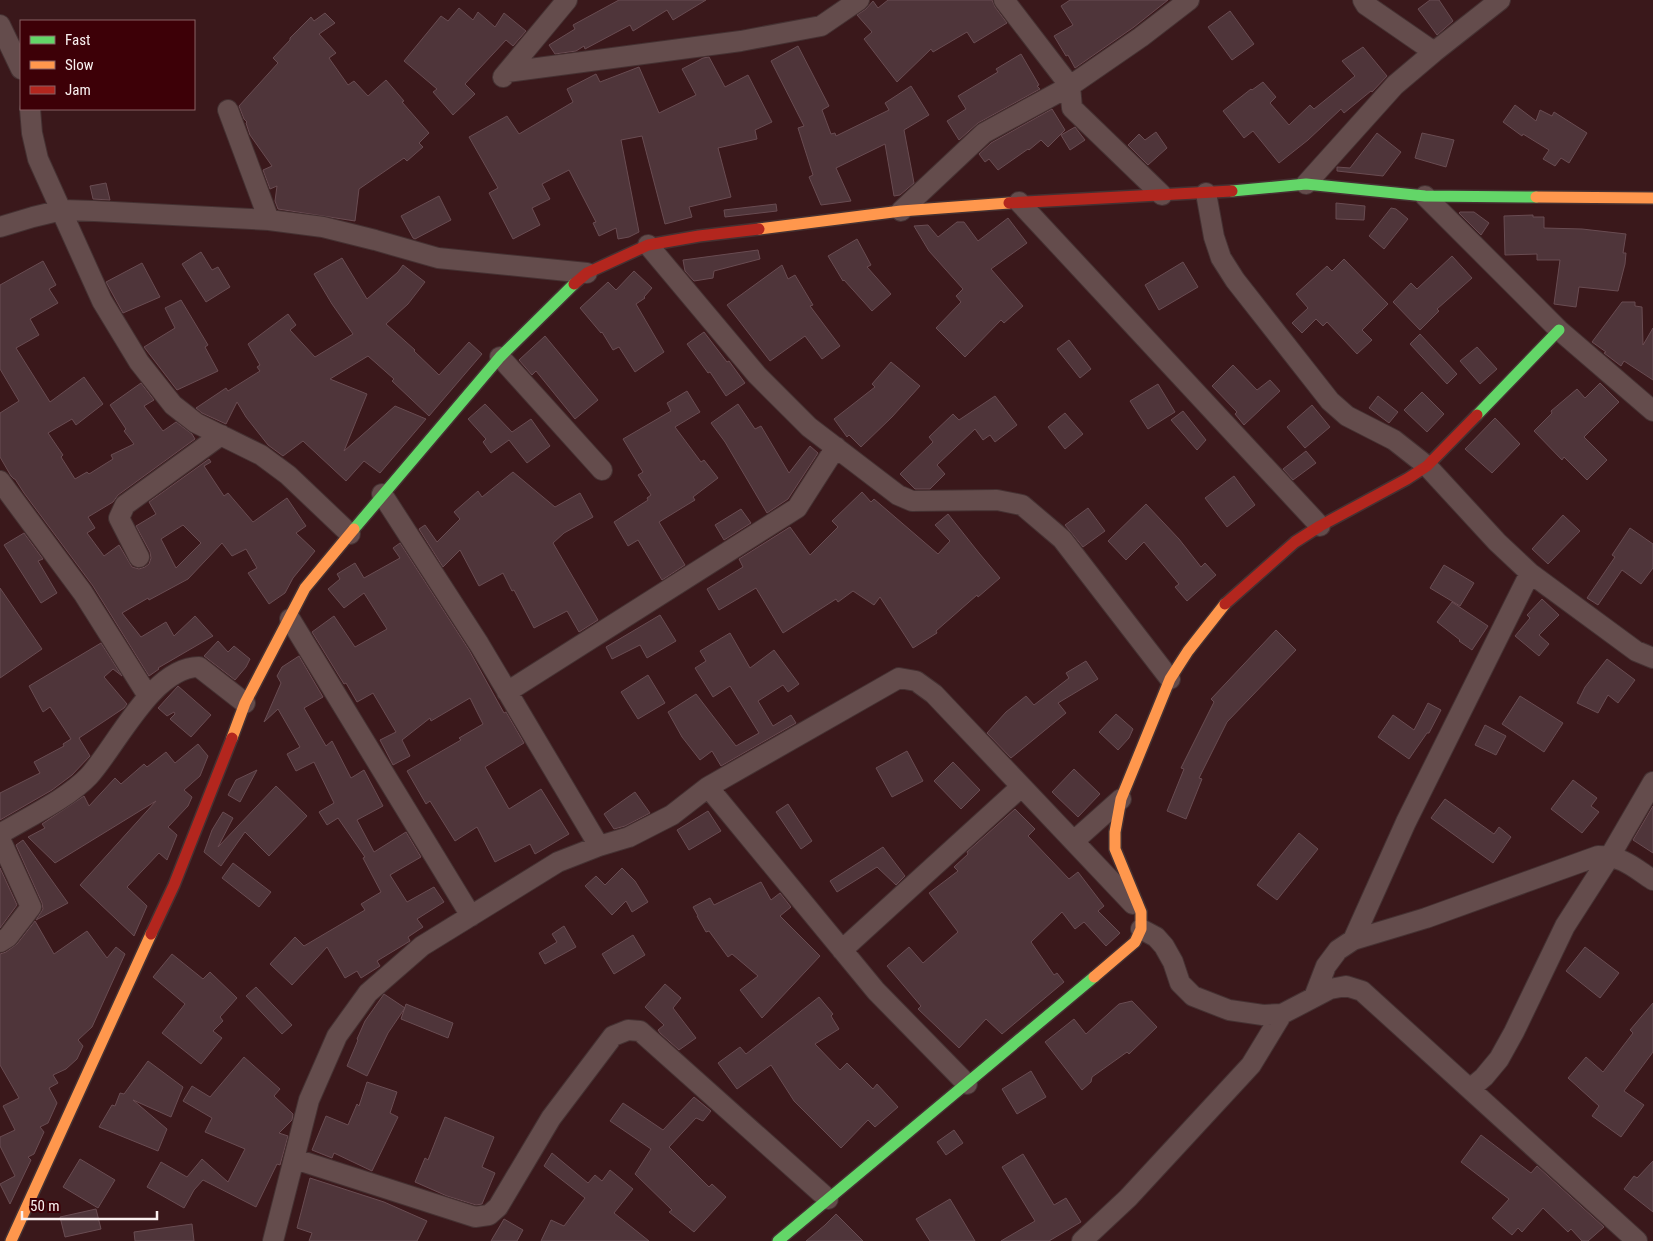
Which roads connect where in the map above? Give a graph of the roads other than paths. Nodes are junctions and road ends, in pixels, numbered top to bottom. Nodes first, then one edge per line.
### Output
1 (567, 0) edge
2 (859, 0) edge
3 (1004, 0) edge
4 (1189, 0) edge
5 (1363, 0) edge
6 (1500, 0) edge
7 (0, 26) edge
8 (1434, 52) junction
9 (20, 67) edge
10 (1070, 86) junction
11 (30, 110) edge
12 (228, 110) dead end
13 (1306, 184) junction
14 (1206, 193) junction
15 (1162, 195) junction
16 (1425, 196) junction
17 (1653, 198) edge
18 (1018, 202) junction
19 (62, 210) junction
20 (901, 211) junction
21 (269, 220) junction
22 (0, 227) edge
23 (648, 245) junction
24 (587, 273) junction
25 (1559, 330) junction
26 (500, 357) junction
27 (1653, 411) edge
28 (221, 435) junction
29 (836, 448) junction
30 (1427, 466) junction
31 (602, 470) dead end
32 (0, 482) edge
33 (382, 494) junction
34 (1320, 526) junction
35 (350, 534) junction
36 (140, 557) dead end
37 (1530, 573) junction
38 (290, 619) junction
39 (1653, 658) edge
40 (1170, 679) junction
41 (507, 692) junction
42 (148, 696) junction
43 (245, 702) junction
44 (1653, 782) edge
45 (1021, 786) junction
46 (708, 787) junction
47 (1121, 799) junction
48 (0, 834) edge
49 (0, 839) edge
50 (1074, 841) junction
51 (599, 846) junction
52 (1610, 856) junction
53 (1653, 880) edge
54 (471, 916) junction
55 (1141, 921) junction
56 (1353, 940) junction
57 (0, 942) edge
58 (842, 950) junction
59 (1314, 996) junction
60 (1282, 1014) junction
61 (967, 1084) junction
62 (1470, 1088) junction
63 (295, 1159) junction
64 (828, 1199) junction
65 (11, 1241) edge
66 (273, 1241) edge
67 (778, 1241) edge
68 (1082, 1241) edge
69 (1638, 1241) edge

1 - 2 street
3 - 10 street
4 - 10 street
5 - 8 street
6 - 8 street
7 - 9 street
8 - 13 street
10 - 15 street
10 - 20 street
11 - 19 street
12 - 21 street
13 - 14 street
13 - 16 street
14 - 15 street
14 - 30 street
15 - 18 street
16 - 17 street
16 - 25 street
18 - 20 street
18 - 34 street
19 - 21 street
19 - 22 street
19 - 28 street
20 - 23 street
21 - 24 street
23 - 24 street
23 - 29 street
24 - 26 street
25 - 27 street
25 - 30 street
26 - 31 street
26 - 33 street
28 - 35 street
28 - 36 street
29 - 40 street
29 - 41 street
30 - 34 street
30 - 37 street
32 - 42 street
33 - 35 street
33 - 41 street
34 - 40 street
35 - 38 street
37 - 39 street
37 - 56 street
38 - 43 street
38 - 54 street
40 - 47 street
41 - 51 street
42 - 43 street
42 - 48 street
43 - 65 street
44 - 52 street
45 - 46 street
45 - 50 street
45 - 58 street
46 - 51 street
46 - 58 street
47 - 50 street
47 - 55 street
49 - 57 street
50 - 55 street
51 - 54 street
52 - 53 street
52 - 56 street
52 - 62 street
54 - 63 street
55 - 60 street
55 - 61 street
56 - 59 street
58 - 61 street
59 - 60 street
59 - 62 street
60 - 68 street
61 - 64 street
62 - 69 street
63 - 64 street
63 - 66 street
64 - 67 street

